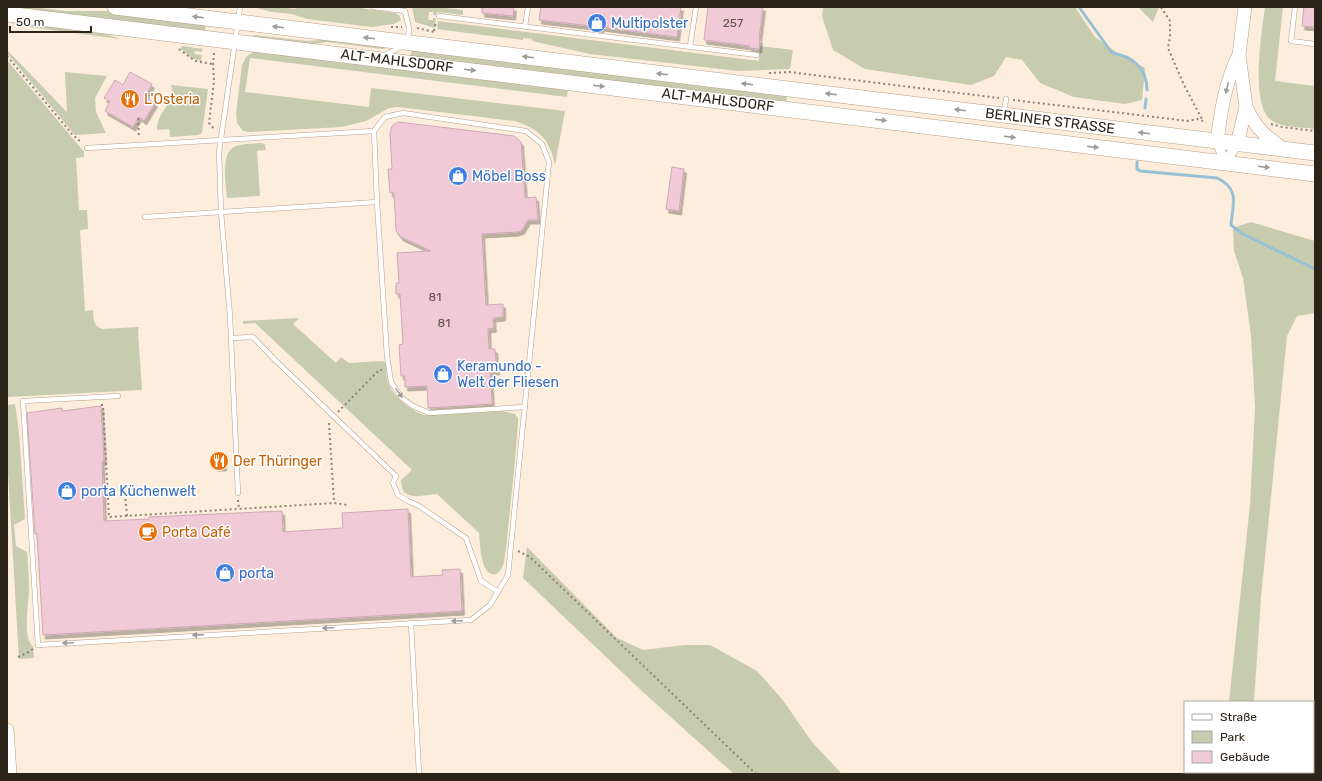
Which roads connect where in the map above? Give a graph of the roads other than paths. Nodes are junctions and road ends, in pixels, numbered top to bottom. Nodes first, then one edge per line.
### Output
1 (115, 7) edge
2 (240, 7) edge
3 (374, 7) edge
4 (528, 7) edge
5 (696, 7) edge
6 (1245, 7) edge
7 (1295, 7) edge
8 (405, 9) edge
9 (7, 14) edge
10 (439, 16) dead end
11 (237, 22) junction
12 (525, 26) junction
13 (234, 42) junction
14 (408, 43) junction
15 (1315, 44) edge
16 (690, 46) junction
17 (1239, 54) junction
18 (757, 55) dead end
19 (376, 59) junction
20 (786, 89) joint
21 (1006, 99) road end
22 (1246, 107) junction
23 (786, 109) joint
24 (1003, 116) junction
25 (374, 131) junction
26 (222, 140) junction
27 (1217, 141) junction
28 (1237, 144) junction
29 (87, 148) road end
30 (1285, 150) junction
31 (1315, 153) edge
32 (1225, 163) junction
33 (1315, 174) edge
34 (377, 202) junction
35 (221, 212) junction
36 (145, 217) dead end
37 (231, 338) junction
38 (118, 396) dead end
39 (524, 407) junction
40 (238, 493) dead end
41 (498, 592) junction
42 (411, 623) junction
43 (7, 730) edge
44 (10, 774) edge
45 (419, 774) edge

11 -> 1 main road, ALT-MAHLSDORF
2 - 11 lane
3 - 8 lane
4 - 12 lane
5 - 16 lane
6 - 17 street
7 - 15 lane
8 - 14 lane
9 - 13 main road, ALT-MAHLSDORF
10 - 12 lane
11 - 13 lane
14 -> 11 main road, ALT-MAHLSDORF
12 - 16 lane
13 - 19 main road, ALT-MAHLSDORF
13 - 26 lane
14 - 19 lane
20 -> 14 main road, ALT-MAHLSDORF
16 - 18 lane
17 - 22 street
17 -> 27 street
19 -> 23 main road, ALT-MAHLSDORF
24 -> 20 main road, BERLINER STRASSE
21 - 24 lane
22 - 28 street
22 - 30 street
23 -> 32 main road, BERLINER STRASSE
27 -> 24 main road, BERLINER STRASSE
25 - 26 lane
25 - 34 lane
25 - 39 lane
26 - 29 lane
26 - 35 lane
27 - 28 main road, BERLINER STRASSE
27 - 32 street
28 - 30 main road, BERLINER STRASSE
28 - 32 street
30 - 31 main road, BERLINER STRASSE
32 -> 33 main road, BERLINER STRASSE
34 - 35 lane
34 -> 39 lane
35 - 36 lane
35 - 37 lane
37 - 40 lane
37 - 41 lane
42 -> 38 lane
39 - 41 lane
41 -> 42 lane
42 - 45 lane
43 - 44 street

